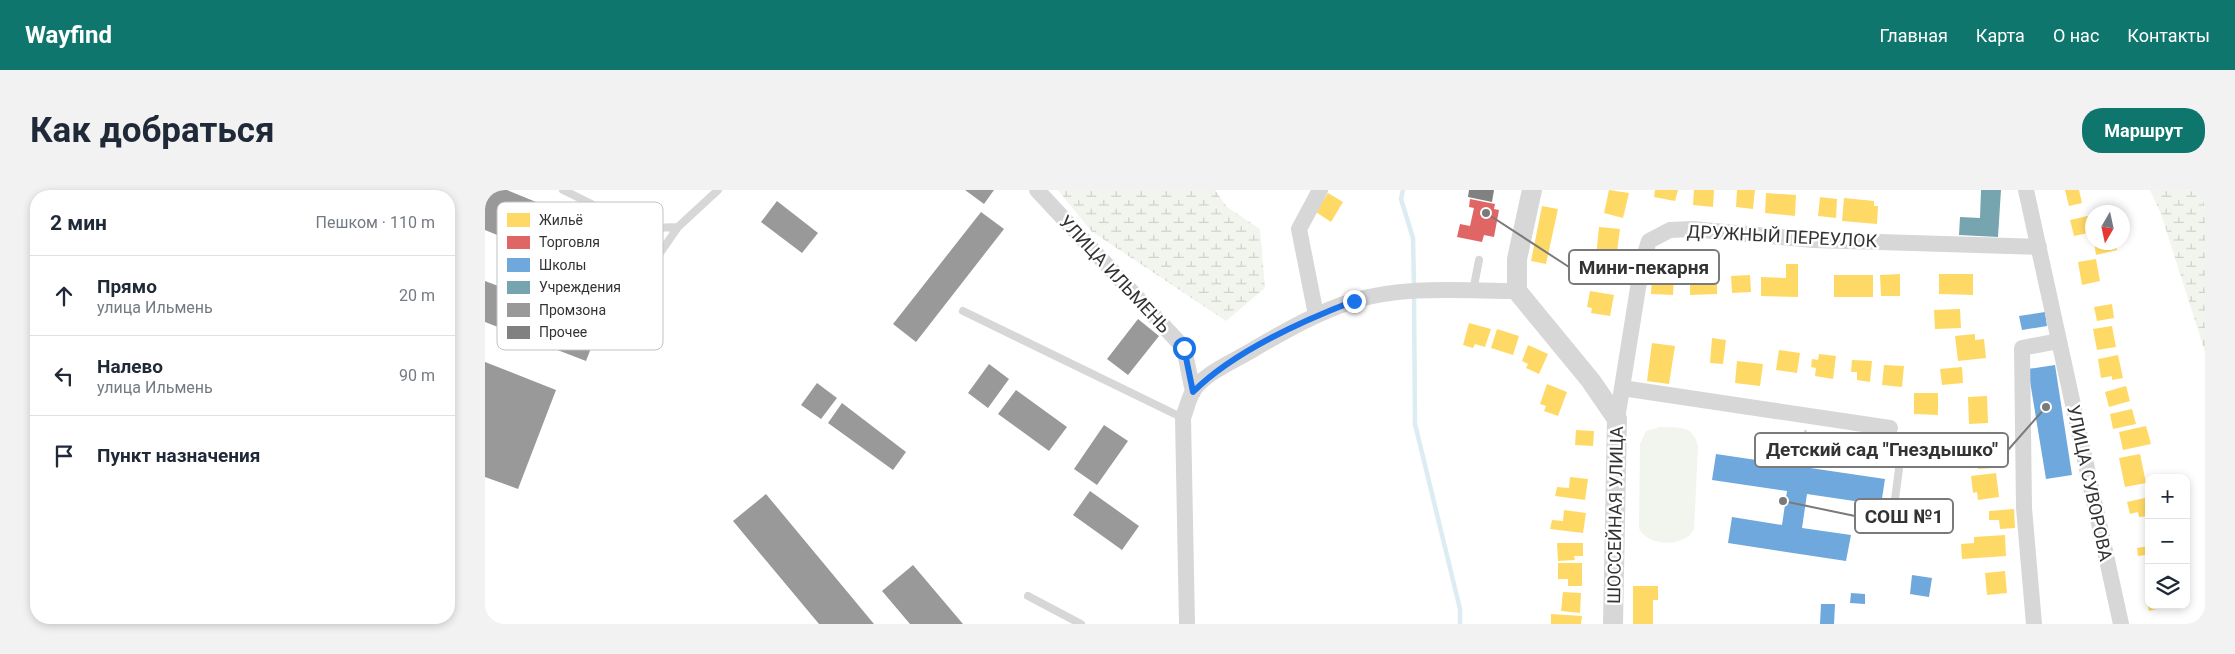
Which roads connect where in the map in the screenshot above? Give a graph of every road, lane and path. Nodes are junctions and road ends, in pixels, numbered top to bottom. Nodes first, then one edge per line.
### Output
1 (563, 190) edge
2 (718, 190) edge
3 (1037, 190) edge
4 (1320, 190) edge
5 (1532, 190) edge
6 (2026, 190) edge
7 (587, 202) edge
8 (678, 227) junction
9 (663, 228) edge
10 (2039, 247) junction
11 (663, 249) edge
12 (1479, 260) dead end
13 (1473, 291) junction
14 (1517, 291) junction
15 (963, 311) dead end
16 (1316, 316) junction
17 (2059, 341) junction
18 (1622, 388) junction
19 (1193, 392) junction
20 (1808, 415) junction
21 (1183, 418) junction
22 (1617, 419) junction
23 (1890, 428) joint
24 (1800, 466) dead end
25 (1891, 529) dead end
26 (1028, 596) dead end
27 (1081, 624) edge
28 (1187, 624) edge
29 (1613, 624) edge
30 (2034, 624) edge
31 (2121, 624) edge

1 - 7 lane
2 - 8 lane
3 - 19 street, УЛИЦА ИЛЬМЕНЬ
4 - 16 street
5 - 14 street
6 - 10 street, УЛИЦА СУВОРОВА
8 - 9 lane
8 - 11 lane
10 - 17 street, УЛИЦА СУВОРОВА
10 - 18 street, ДРУЖНЫЙ ПЕРЕУЛОК
12 - 13 lane
13 - 14 street
13 - 16 street
14 - 22 street, ШОССЕЙНАЯ УЛИЦА
15 - 21 lane
16 - 19 street
17 - 30 street
17 - 31 street, УЛИЦА СУВОРОВА
18 - 20 street
18 - 22 street, ДРУЖНЫЙ ПЕРЕУЛОК
19 - 21 street
20 - 23 street
20 - 24 path
21 - 28 street
22 - 29 street, ШОССЕЙНАЯ УЛИЦА
23 - 25 lane
26 - 27 lane

